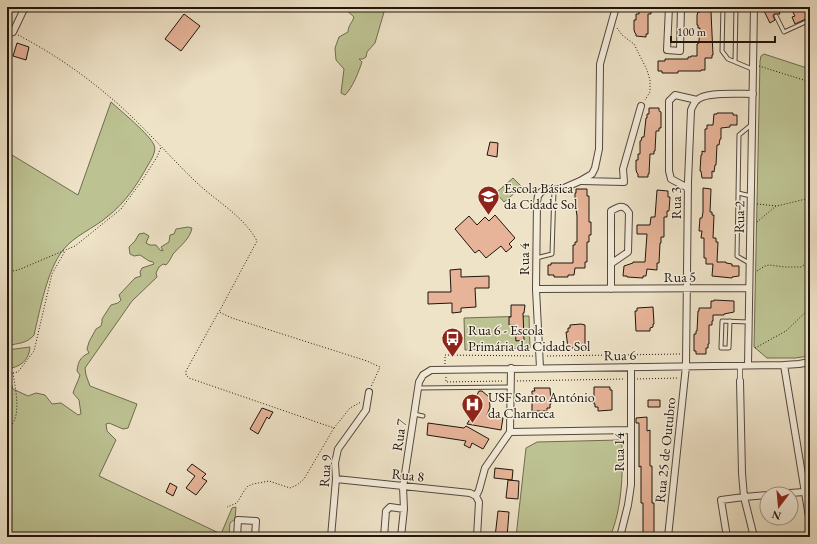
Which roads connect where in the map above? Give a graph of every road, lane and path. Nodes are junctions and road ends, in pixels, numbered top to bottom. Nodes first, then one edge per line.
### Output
1 (25, 7) edge
2 (616, 7) edge
3 (668, 7) edge
4 (681, 7) edge
5 (724, 7) edge
6 (736, 7) edge
7 (754, 7) edge
8 (801, 7) edge
9 (810, 9) edge
10 (776, 16) dead end
11 (613, 18) junction
12 (810, 20) edge
13 (13, 32) junction
14 (7, 53) edge
15 (735, 62) junction
16 (759, 65) dead end
17 (752, 69) junction
18 (810, 82) edge
19 (753, 94) junction
20 (697, 100) junction
21 (641, 106) joint
22 (752, 124) junction
23 (162, 147) junction
24 (580, 181) junction
25 (688, 188) junction
26 (554, 190) junction
27 (738, 193) junction
28 (751, 196) junction
29 (810, 198) edge
30 (751, 204) junction
31 (776, 206) junction
32 (750, 222) junction
33 (65, 250) junction
34 (536, 258) junction
35 (810, 261) edge
36 (612, 263) junction
37 (750, 264) junction
38 (8, 272) edge
39 (750, 272) junction
40 (749, 288) junction
41 (536, 289) junction
42 (611, 289) junction
43 (687, 289) junction
44 (810, 308) edge
45 (219, 312) junction
46 (730, 322) junction
47 (749, 322) junction
48 (755, 348) dead end
49 (682, 354) dead end
50 (536, 356) dead end
51 (543, 356) dead end
52 (810, 362) edge
53 (740, 365) junction
54 (748, 365) junction
55 (784, 365) junction
56 (686, 366) junction
57 (631, 367) junction
58 (511, 368) junction
59 (540, 368) junction
60 (446, 369) junction
61 (431, 370) joint
62 (13, 373) junction
63 (7, 374) edge
64 (682, 378) dead end
65 (627, 379) dead end
66 (634, 379) dead end
67 (514, 381) dead end
68 (740, 381) joint
69 (510, 384) junction
70 (418, 388) junction
71 (369, 392) junction
72 (414, 414) junction
73 (423, 416) dead end
74 (334, 428) junction
75 (631, 430) junction
76 (7, 432) edge
77 (510, 432) junction
78 (336, 479) junction
79 (403, 487) junction
80 (799, 492) edge
81 (804, 492) junction
82 (476, 496) junction
83 (759, 496) edge
84 (810, 496) edge
85 (744, 497) junction
86 (227, 507) dead end
87 (404, 509) junction
88 (810, 523) edge
89 (236, 537) edge
90 (255, 537) edge
91 (331, 537) edge
92 (384, 537) edge
93 (401, 537) edge
94 (477, 537) edge
95 (620, 537) edge
96 (668, 537) edge
97 (727, 537) edge
98 (754, 537) edge

1 - 13 street
2 - 11 street
3 - 4 street
5 - 15 lane
6 - 15 lane
7 - 17 street, Rua 2
8 - 9 lane
10 - 12 lane
11 - 21 path
11 - 24 street
13 - 14 path
13 - 23 path
15 - 17 lane
16 - 18 path
17 - 19 street, Rua 2
19 - 20 street
19 - 22 street, Rua 2
20 - 25 street, Rua 3
20 - 25 street
21 - 24 street
22 - 27 lane
22 - 28 street, Rua 2
23 - 33 path
23 - 45 path
24 - 26 street, Rua 4
25 - 43 street, Rua 3
26 - 34 lane
26 - 34 street, Rua 4
27 - 28 lane
27 - 37 lane
28 - 30 street, Rua 2
29 - 31 path
30 - 31 path
30 - 32 street, Rua 2
31 - 32 path
32 - 37 street, Rua 2
33 - 38 path
33 - 62 path
34 - 41 street, Rua 4
35 - 39 path
36 - 36 street
36 - 42 street
37 - 39 street, Rua 2
39 - 40 street, Rua 2
40 - 43 street, Rua 5
40 - 47 street, Rua 2
41 - 42 street, Rua 5
41 - 59 street, Rua 4
42 - 43 street, Rua 5
43 - 56 street, Rua 3
44 - 48 path
45 - 71 path
45 - 74 path
46 - 46 lane
46 - 47 lane
47 - 54 street, Rua 2
49 - 51 path
50 - 60 path
52 - 55 street, Rua 6
53 - 54 street, Rua 6
53 - 56 street, Rua 6
53 - 68 street
54 - 55 street, Rua 6
55 - 81 street
56 - 57 street, Rua 6
56 - 96 street, Rua 25 de Outubro
57 - 59 street, Rua 6
57 - 75 street, Rua 14
58 - 59 street, Rua 6
58 - 60 street, Rua 6
58 - 69 street
60 - 61 street, Rua 6
60 - 69 path
61 - 70 street, Rua 7
62 - 63 path
62 - 76 path
64 - 66 path
65 - 67 path
68 - 85 street
69 - 70 lane
69 - 77 street
70 - 72 street, Rua 7
71 - 74 path
71 - 78 street, Rua 9
72 - 73 lane
72 - 79 street, Rua 7
74 - 86 path
75 - 77 street
75 - 95 street, Rua 14
77 - 82 street
78 - 79 street, Rua 8
78 - 91 street, Rua 9
79 - 82 street, Rua 8
79 - 87 street, Rua 7
80 - 81 street
81 - 84 lane
81 - 88 street
82 - 94 street
83 - 85 street
85 - 97 street
85 - 98 street
87 - 92 street
87 - 93 street, Rua 7
89 - 90 street

